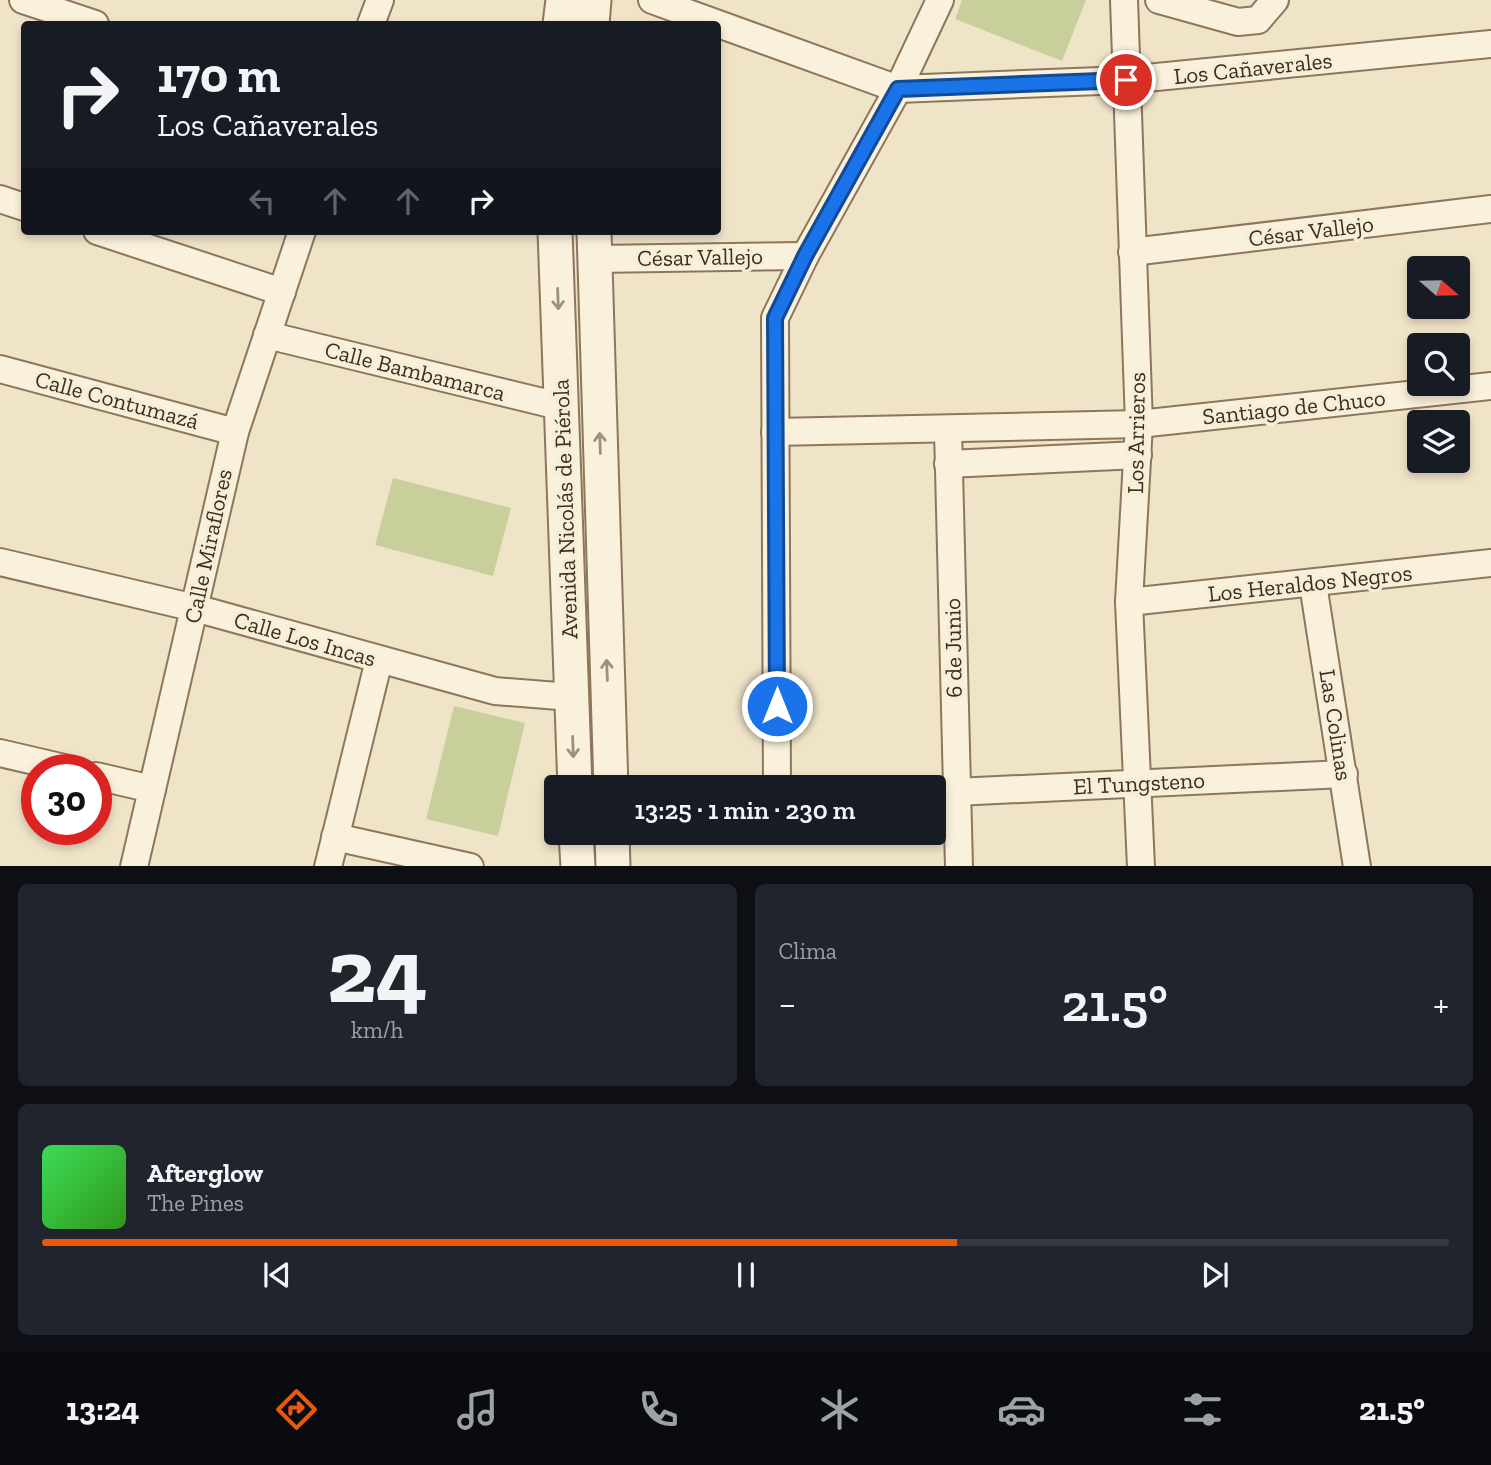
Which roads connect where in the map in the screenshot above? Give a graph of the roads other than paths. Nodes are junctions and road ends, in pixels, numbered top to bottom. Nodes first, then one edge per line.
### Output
1 (23, 0) edge
2 (380, 0) edge
3 (563, 0) edge
4 (594, 0) edge
5 (652, 0) edge
6 (940, 0) edge
7 (1124, 0) edge
8 (1159, 0) edge
9 (1266, 10) edge
10 (85, 21) edge
11 (372, 21) edge
12 (560, 21) edge
13 (592, 21) edge
14 (710, 21) edge
15 (721, 25) edge
16 (1491, 44) edge
17 (1126, 80) junction
18 (898, 89) junction
19 (0, 199) edge
20 (21, 206) edge
21 (1491, 209) edge
22 (109, 235) edge
23 (301, 235) edge
24 (555, 235) edge
25 (594, 245) edge
26 (1132, 252) junction
27 (805, 256) junction
28 (282, 292) junction
29 (267, 335) junction
30 (0, 369) edge
31 (1491, 386) edge
32 (563, 407) junction
33 (1139, 424) junction
34 (948, 430) junction
35 (234, 432) junction
36 (775, 432) junction
37 (1138, 455) junction
38 (948, 464) junction
39 (1491, 563) edge
40 (1, 565) edge
41 (1313, 584) junction
42 (1129, 602) junction
43 (195, 608) junction
44 (379, 660) junction
45 (571, 696) junction
46 (0, 753) edge
47 (21, 758) edge
48 (1344, 774) junction
49 (574, 775) edge
50 (611, 775) edge
51 (777, 775) edge
52 (945, 775) edge
53 (112, 780) edge
54 (1137, 783) junction
55 (152, 789) junction
56 (946, 792) edge
57 (946, 797) edge
58 (335, 838) junction
59 (577, 845) edge
60 (612, 845) edge
61 (134, 866) edge
62 (328, 866) edge
63 (470, 866) edge
64 (578, 866) edge
65 (613, 866) edge
66 (959, 866) edge
67 (1141, 866) edge
68 (1357, 866) edge

1 - 10 street
2 - 11 street
3 - 12 street
4 - 13 street
5 - 14 street, Los Cañaverales
6 - 18 street
7 - 17 street, Los Arrieros
8 - 9 street
15 - 18 street, Los Cañaverales
16 - 17 street, Los Cañaverales
17 - 18 street, Los Cañaverales
17 - 26 street, Los Arrieros
18 - 27 street
19 - 20 street
21 - 26 street, César Vallejo
22 - 28 street
23 - 28 street, Calle Miraflores
24 -> 32 street, Avenida Nicolás de Piérola
25 - 27 street, César Vallejo
50 -> 25 street, Avenida Nicolás de Piérola
26 - 33 street, Los Arrieros
27 - 36 street
28 - 29 street, Calle Miraflores
29 - 32 street, Calle Bambamarca
29 - 35 street, Calle Miraflores
30 - 35 street, Calle Contumazá
31 - 33 street, Santiago de Chuco
32 - 45 street, Avenida Nicolás de Piérola
33 - 34 street, Santiago de Chuco
33 - 37 street, Los Arrieros
34 - 36 street, Santiago de Chuco
34 - 38 street, 6 de Junio
35 - 43 street, Calle Miraflores
36 - 51 street
37 - 38 street
37 - 42 street, Los Arrieros
38 - 52 street, 6 de Junio
39 - 41 street, Los Heraldos Negros
40 - 43 street, Calle Los Incas
41 - 42 street, Los Heraldos Negros
41 - 48 street, Las Colinas
42 - 54 street, Los Arrieros
43 - 44 street, Calle Los Incas
43 - 55 street, Calle Miraflores
44 - 45 street, Calle Los Incas
44 - 58 street
45 -> 49 street, Avenida Nicolás de Piérola
46 - 47 street
48 - 54 street, El Tungsteno
48 - 68 street, Las Colinas
53 - 55 street
54 - 56 street, El Tungsteno
54 - 67 street, Los Arrieros
55 - 61 street, Calle Miraflores
57 - 66 street, 6 de Junio
58 - 62 street
58 - 63 street
59 - 64 street
60 - 65 street

